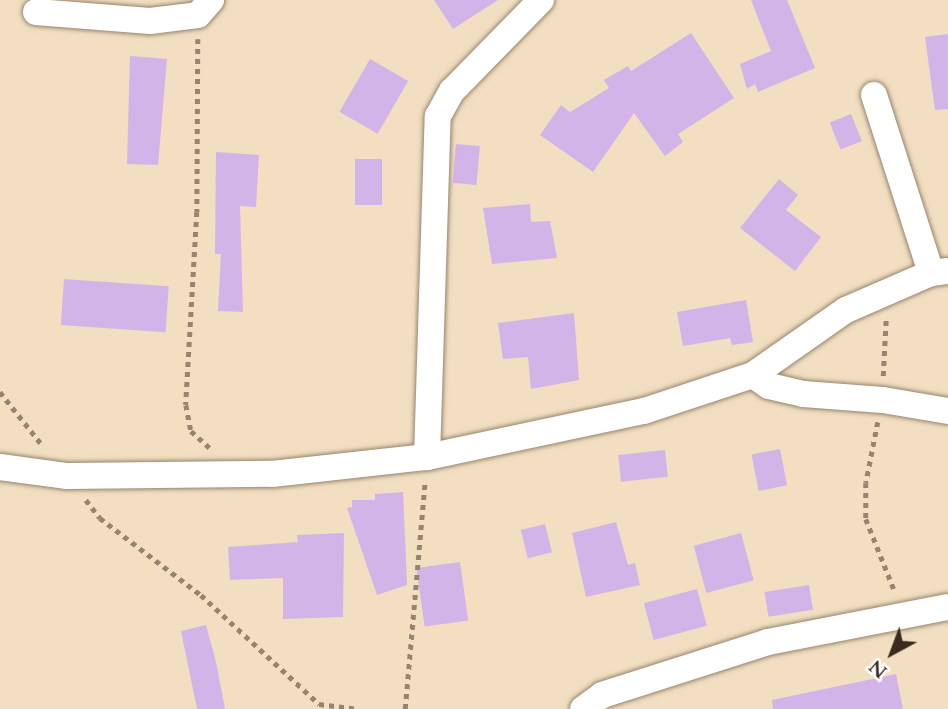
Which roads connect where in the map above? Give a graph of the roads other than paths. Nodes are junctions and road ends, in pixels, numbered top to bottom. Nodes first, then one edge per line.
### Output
1 (541, 0) edge
2 (205, 7) edge
3 (36, 12) dead end
4 (874, 95) dead end
5 (939, 272) edge
6 (753, 375) junction
7 (948, 411) edge
8 (427, 457) junction
9 (0, 467) edge
10 (948, 607) edge
11 (583, 709) edge

1 - 8 street
2 - 3 street
4 - 5 street
5 - 6 street
6 - 7 street
6 - 8 street
8 - 9 street
10 - 11 street

